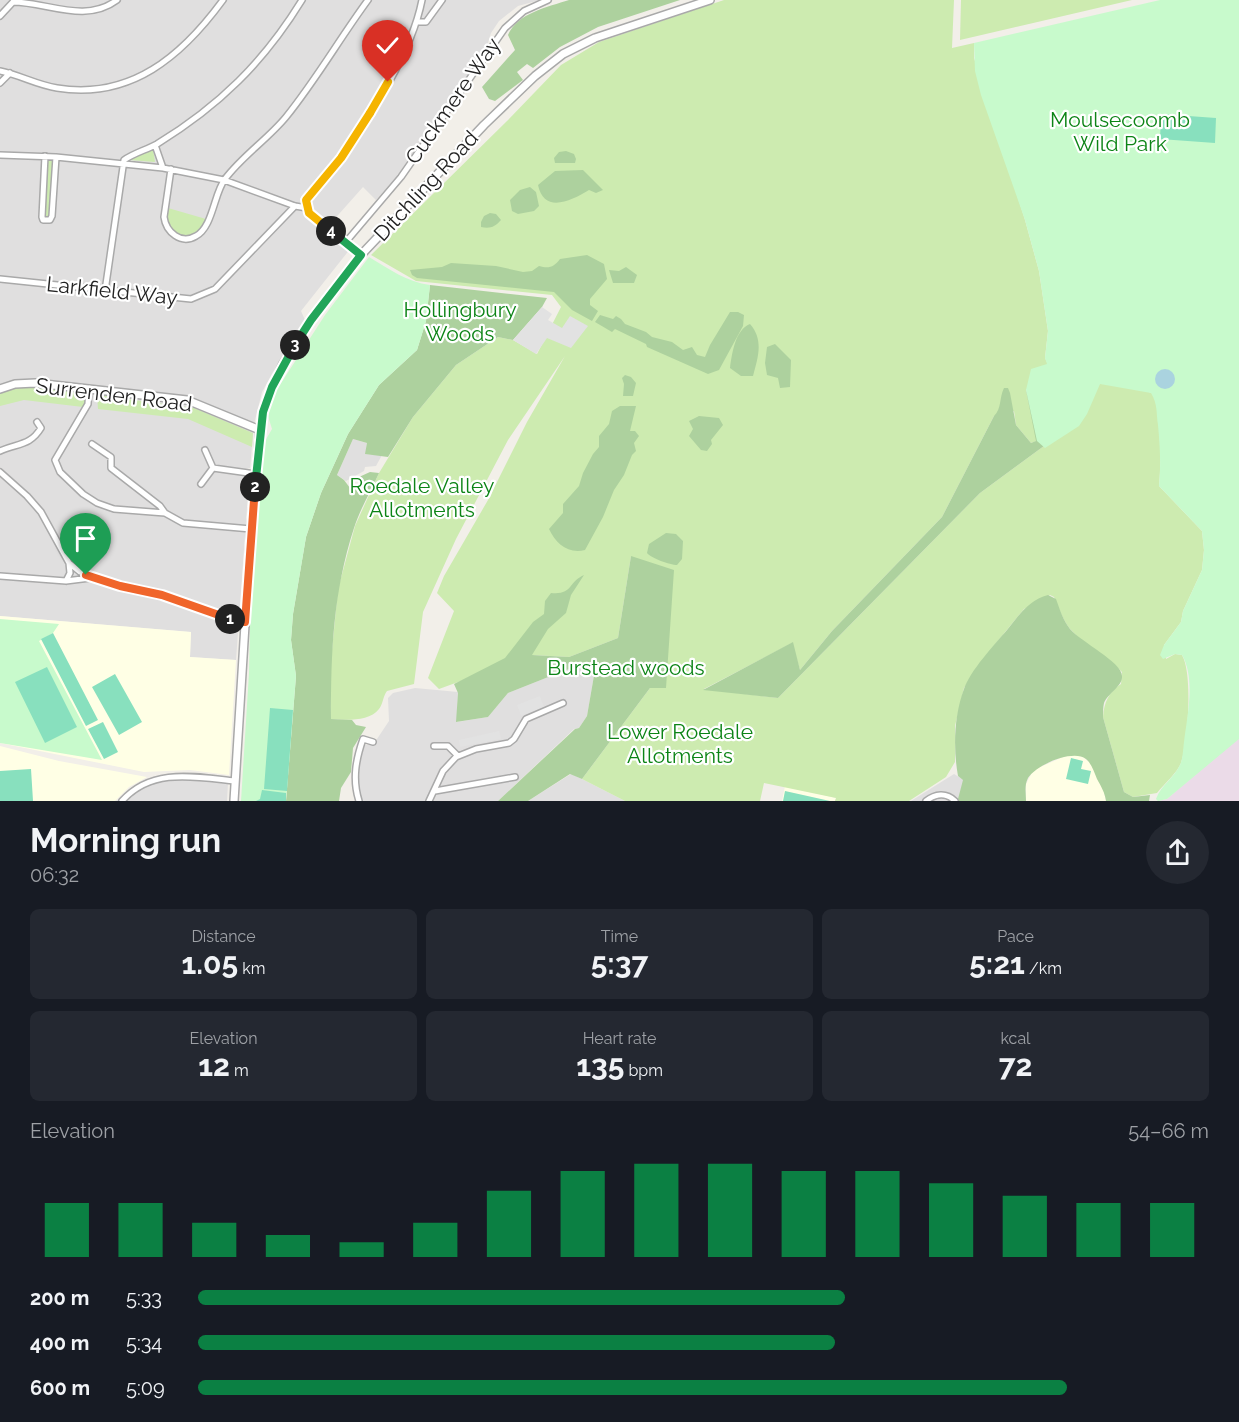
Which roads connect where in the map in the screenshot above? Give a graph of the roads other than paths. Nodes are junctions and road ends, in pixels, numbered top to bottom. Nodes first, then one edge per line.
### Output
1 (117, 0) edge
2 (223, 0) edge
3 (302, 0) edge
4 (368, 0) edge
5 (422, 0) edge
6 (442, 0) edge
7 (548, 0) edge
8 (710, 0) edge
9 (13, 1) edge
10 (0, 16) edge
11 (417, 22) junction
12 (0, 71) edge
13 (10, 73) junction
14 (0, 83) edge
15 (155, 145) junction
16 (0, 154) edge
17 (45, 156) junction
18 (56, 157) junction
19 (123, 163) junction
20 (163, 168) junction
21 (171, 169) junction
22 (224, 180) junction
23 (295, 206) junction
24 (307, 208) junction
25 (345, 243) junction
26 (361, 255) junction
27 (0, 279) edge
28 (105, 291) junction
29 (0, 389) edge
30 (89, 390) junction
31 (37, 422) dead end
32 (260, 430) junction
33 (92, 444) dead end
34 (205, 450) dead end
35 (0, 451) edge
36 (213, 468) junction
37 (0, 472) edge
38 (256, 474) junction
39 (6, 477) junction
40 (0, 482) edge
41 (201, 484) dead end
42 (165, 513) junction
43 (251, 529) junction
44 (69, 563) junction
45 (0, 576) edge
46 (91, 577) junction
47 (66, 581) junction
48 (245, 622) junction
49 (563, 703) dead end
50 (373, 742) dead end
51 (434, 746) dead end
52 (458, 756) junction
53 (516, 777) dead end
54 (235, 781) junction
55 (435, 790) junction
56 (122, 801) edge
57 (234, 801) edge
58 (358, 801) edge
59 (429, 801) edge
60 (926, 801) edge
61 (955, 801) edge

1 - 9 street
2 - 13 street
3 - 15 street
4 - 22 street
5 - 11 street
6 - 11 street
7 - 25 street, Cuckmere Way
8 - 26 street, Ditchling Road
9 - 10 street
11 - 24 street
12 - 13 street
13 - 14 street
15 - 19 street
15 - 20 street
16 - 17 street
17 - 18 street
17 - 18 street
18 - 19 street
19 - 20 street
19 - 28 street
20 - 21 street
21 - 22 street
21 - 22 street
22 - 23 street
23 - 24 street
23 - 28 street, Larkfield Way
24 - 25 street
25 - 26 street
26 - 32 street, Ditchling Road
27 - 28 street, Larkfield Way
29 - 30 street, Surrenden Road
30 - 32 street, Surrenden Road
30 - 42 street
31 - 35 street
32 - 38 street, Ditchling Road
33 - 42 street
34 - 36 street
36 - 38 street
36 - 41 street
37 - 39 street
38 - 43 street, Ditchling Road
39 - 40 street
39 - 44 street
42 - 43 street
43 - 48 street, Ditchling Road
44 - 46 street
44 - 47 street
45 - 47 street
46 - 47 street
46 - 48 street
48 - 54 street, Ditchling Road
49 - 52 street
50 - 58 street
51 - 52 street
52 - 55 street
53 - 55 street
54 - 56 street
54 - 57 street, Ditchling Road
55 - 59 street
60 - 61 street

